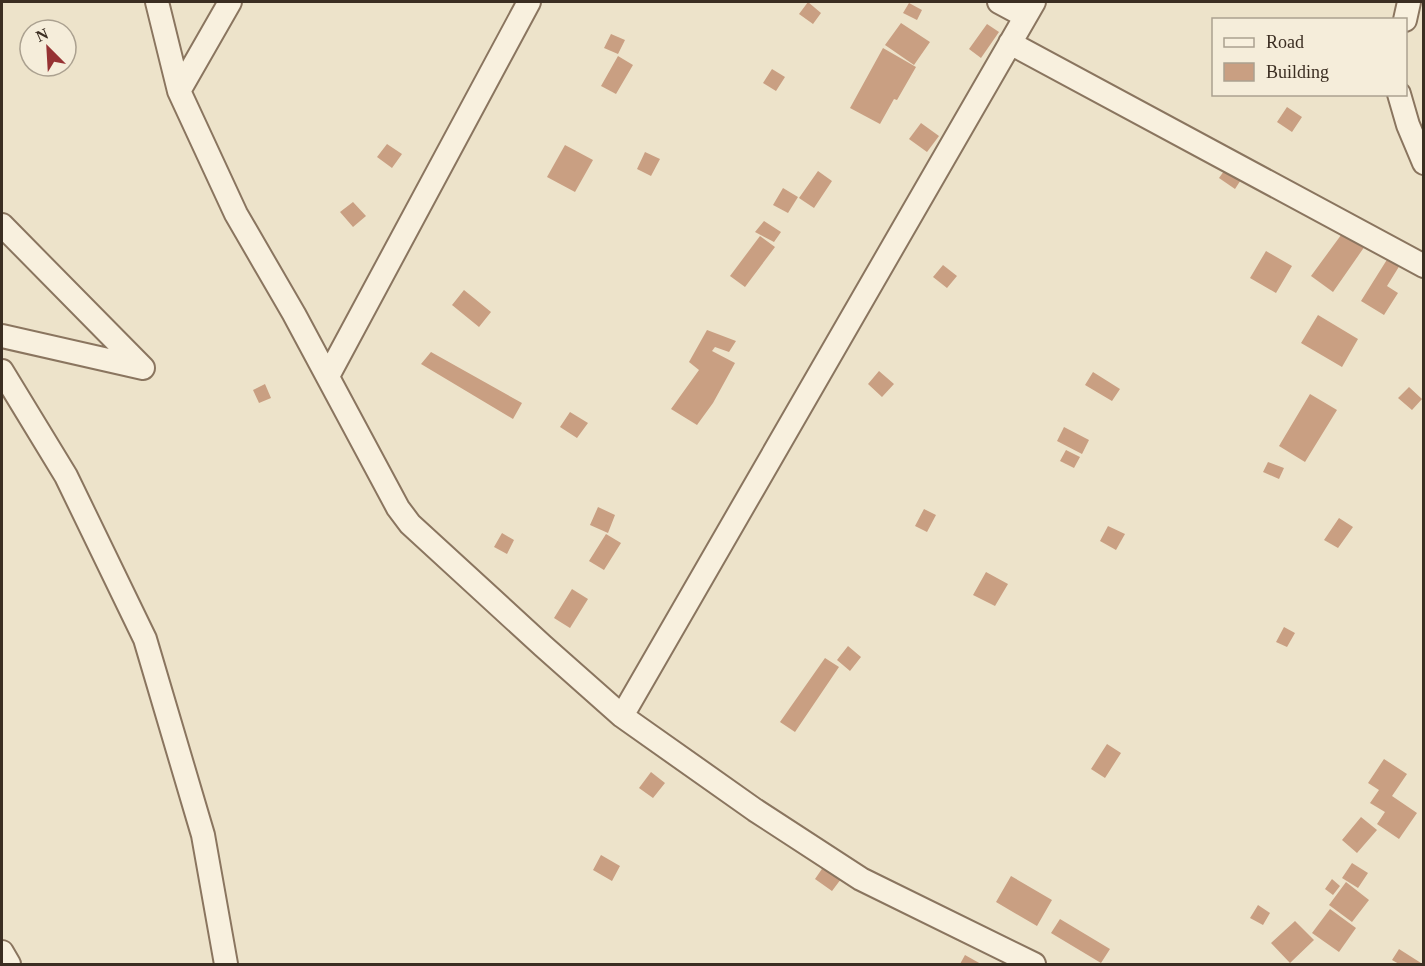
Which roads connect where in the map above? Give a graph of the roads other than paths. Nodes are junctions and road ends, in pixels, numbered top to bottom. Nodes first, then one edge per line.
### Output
1 (158, 2) edge
2 (230, 2) edge
3 (529, 2) edge
4 (999, 2) edge
5 (1409, 2) edge
6 (1029, 9) edge
7 (1405, 18) edge
8 (1010, 43) junction
9 (180, 91) junction
10 (1400, 96) edge
11 (1424, 164) edge
12 (2, 225) edge
13 (1424, 266) edge
14 (2, 336) edge
15 (2, 371) edge
16 (328, 376) junction
17 (622, 716) junction
18 (2, 952) edge
19 (9, 964) edge
20 (226, 964) edge
21 (1034, 964) edge

1 - 9 street
2 - 9 street
3 - 16 street
4 - 6 street
5 - 7 street
6 - 8 street
8 - 13 street
8 - 17 street
9 - 16 street
10 - 11 street
12 - 14 street
15 - 20 street
16 - 17 street
17 - 21 street
18 - 19 street

